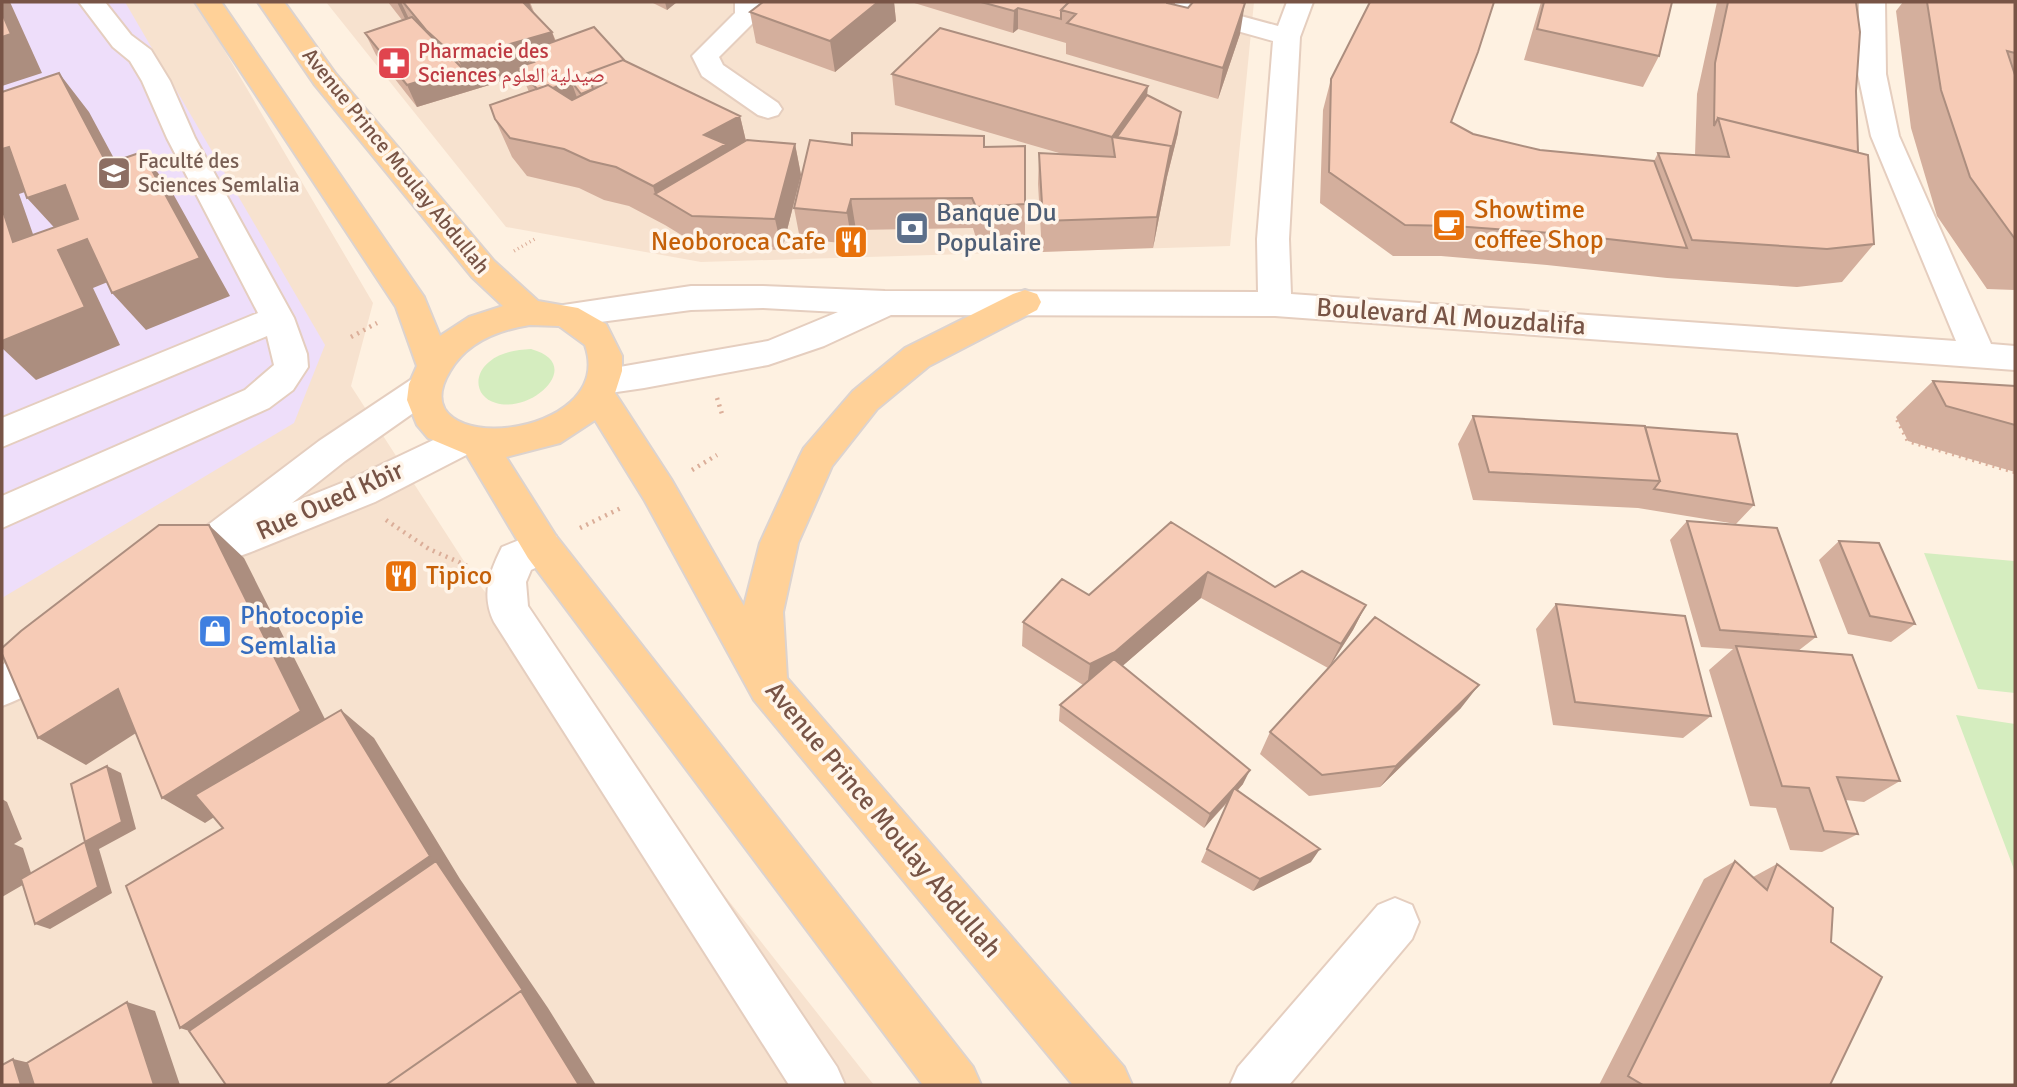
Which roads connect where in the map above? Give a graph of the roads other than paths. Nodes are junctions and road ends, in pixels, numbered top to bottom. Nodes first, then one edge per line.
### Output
1 (92, 2) edge
2 (208, 2) edge
3 (271, 2) edge
4 (748, 2) edge
5 (1161, 2) edge
6 (1300, 2) edge
7 (1872, 2) edge
8 (1287, 37) junction
9 (768, 109) dead end
10 (1025, 302) junction
11 (885, 303) junction
12 (1275, 304) junction
13 (546, 314) junction
14 (277, 318) junction
15 (1980, 356) junction
16 (2015, 358) edge
17 (429, 377) junction
18 (600, 388) junction
19 (2, 433) edge
20 (470, 441) junction
21 (2, 513) edge
22 (542, 547) junction
23 (196, 558) junction
24 (151, 589) edge
25 (83, 635) edge
26 (2, 687) edge
27 (769, 687) junction
28 (1395, 922) dead end
29 (819, 1085) edge
30 (955, 1085) edge
31 (1107, 1085) edge
32 (1256, 1085) edge

1 - 14 street
2 - 17 main road
3 - 13 main road, Avenue Prince Moulay Abdullah
4 - 9 street
5 - 8 street
6 - 8 street
7 - 15 street
8 - 12 street
10 - 11 street, Boulevard Al Mouzdalifa
10 - 12 street, Boulevard Al Mouzdalifa
10 - 27 main road
11 - 13 street, Boulevard Al Mouzdalifa
11 - 18 street, Boulevard Al Mouzdalifa
12 - 15 street, Boulevard Al Mouzdalifa
13 - 17 main road
13 - 18 main road
14 - 19 street
14 - 21 street
15 - 16 street, Boulevard Al Mouzdalifa
17 - 20 main road
17 - 23 street, Rue Oued Kbir
18 - 20 main road
18 - 27 main road, Avenue Prince Moulay Abdullah
20 - 22 main road
20 - 23 street, Rue Oued Kbir
22 - 29 street
22 - 30 main road
23 - 24 street, Rue Oued Kbir
25 - 26 street
27 - 31 main road, Avenue Prince Moulay Abdullah
28 - 32 street

